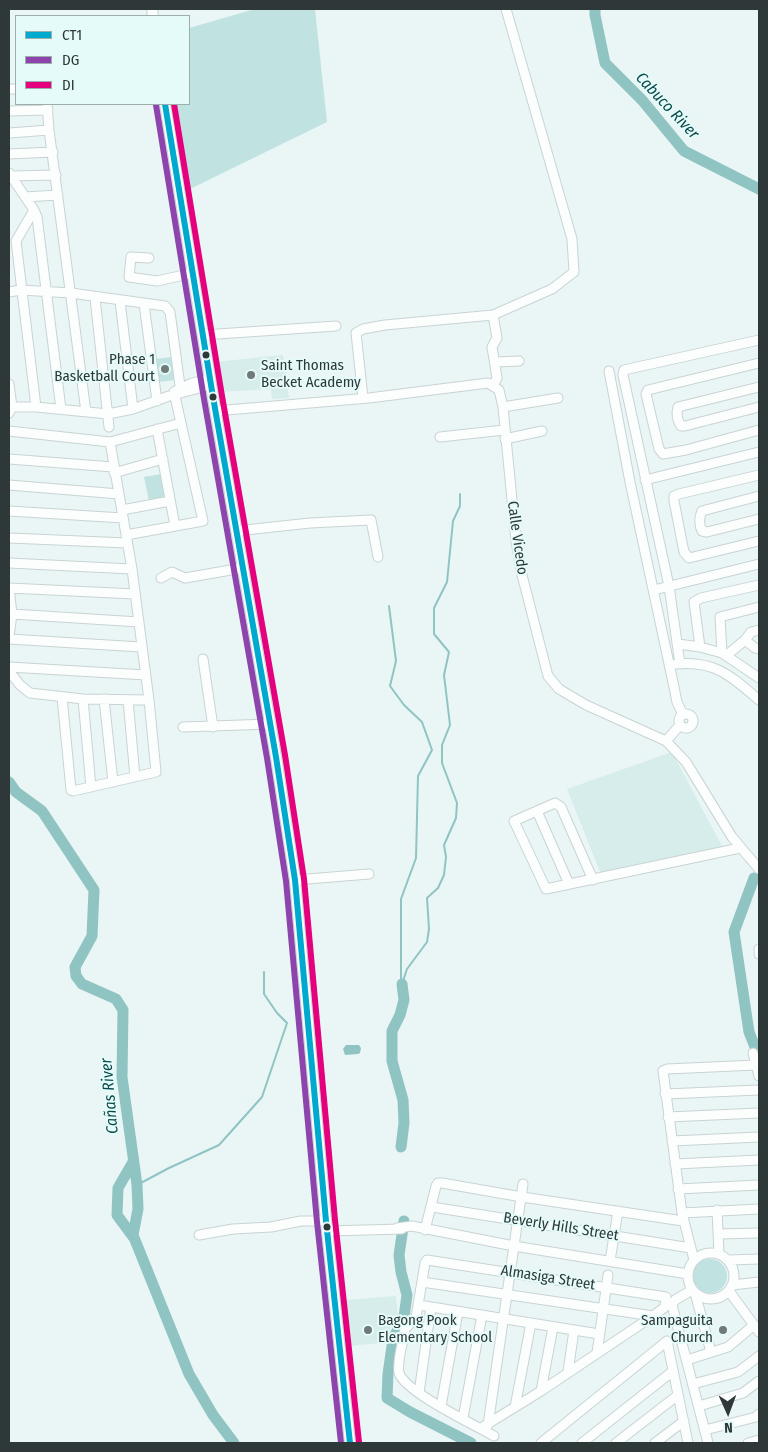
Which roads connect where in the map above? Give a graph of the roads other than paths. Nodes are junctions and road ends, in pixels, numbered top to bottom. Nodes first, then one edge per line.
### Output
1 (506, 9) edge
2 (165, 105) edge
3 (48, 107) edge
4 (9, 111) edge
5 (50, 130) junction
6 (9, 133) edge
7 (53, 152) junction
8 (9, 154) edge
9 (10, 174) edge
10 (56, 175) junction
11 (58, 195) junction
12 (25, 197) junction
13 (34, 210) junction
14 (149, 258) dead end
15 (192, 273) junction
16 (22, 290) junction
17 (9, 292) edge
18 (46, 292) junction
19 (71, 293) junction
20 (95, 298) junction
21 (120, 301) junction
22 (144, 304) junction
23 (493, 315) junction
24 (336, 326) dead end
25 (203, 335) junction
26 (759, 340) edge
27 (519, 361) dead end
28 (496, 362) junction
29 (759, 363) edge
30 (609, 371) dead end
31 (210, 382) junction
32 (9, 384) edge
33 (493, 386) junction
34 (759, 387) edge
35 (176, 393) junction
36 (363, 398) junction
37 (558, 398) dead end
38 (157, 401) junction
39 (36, 407) junction
40 (502, 407) junction
41 (759, 407) edge
42 (10, 409) edge
43 (61, 409) junction
44 (133, 409) junction
45 (215, 411) junction
46 (86, 412) junction
47 (108, 414) junction
48 (181, 423) junction
49 (109, 427) dead end
50 (157, 429) junction
51 (759, 430) edge
52 (9, 431) edge
53 (542, 431) dead end
54 (504, 434) junction
55 (440, 437) dead end
56 (110, 442) junction
57 (759, 452) edge
58 (9, 458) edge
59 (162, 459) junction
60 (114, 470) junction
61 (759, 475) edge
62 (645, 480) junction
63 (9, 484) edge
64 (118, 494) junction
65 (759, 496) edge
66 (170, 501) junction
67 (9, 511) edge
68 (122, 514) junction
69 (759, 519) edge
70 (175, 526) junction
71 (236, 531) junction
72 (9, 538) edge
73 (126, 539) junction
74 (759, 541) edge
75 (378, 558) dead end
76 (9, 563) edge
77 (759, 564) edge
78 (242, 568) junction
79 (132, 569) junction
80 (161, 578) dead end
81 (759, 585) edge
82 (668, 586) junction
83 (9, 588) edge
84 (654, 590) junction
85 (135, 594) junction
86 (759, 607) edge
87 (12, 614) junction
88 (139, 622) junction
89 (759, 630) edge
90 (9, 638) edge
91 (745, 640) junction
92 (678, 644) junction
93 (141, 647) junction
94 (700, 647) junction
95 (759, 649) edge
96 (725, 654) junction
97 (203, 659) dead end
98 (680, 664) junction
99 (670, 665) junction
100 (9, 667) edge
101 (9, 671) edge
102 (755, 671) edge
103 (146, 675) junction
104 (759, 678) edge
105 (62, 697) junction
106 (83, 699) junction
107 (104, 699) junction
108 (128, 700) junction
109 (149, 700) junction
110 (759, 700) edge
111 (683, 714) junction
112 (270, 724) junction
113 (680, 725) junction
114 (183, 727) dead end
115 (213, 727) junction
116 (666, 740) junction
117 (134, 777) junction
118 (113, 782) junction
119 (91, 787) junction
120 (537, 811) junction
121 (740, 848) junction
122 (759, 869) edge
123 (369, 874) dead end
124 (295, 880) junction
125 (593, 880) junction
126 (569, 884) junction
127 (759, 949) edge
128 (759, 954) edge
129 (753, 1053) dead end
130 (756, 1065) junction
131 (759, 1076) edge
132 (759, 1090) edge
133 (665, 1094) junction
134 (759, 1113) edge
135 (668, 1117) junction
136 (759, 1137) edge
137 (672, 1141) junction
138 (759, 1160) edge
139 (675, 1164) junction
140 (523, 1184) dead end
141 (759, 1185) edge
142 (678, 1189) junction
143 (522, 1197) junction
144 (432, 1207) junction
145 (759, 1209) edge
146 (717, 1210) junction
147 (618, 1211) junction
148 (683, 1217) junction
149 (518, 1220) junction
150 (327, 1226) junction
151 (426, 1229) junction
152 (759, 1233) edge
153 (199, 1234) dead end
154 (718, 1234) junction
155 (614, 1236) junction
156 (514, 1246) junction
157 (691, 1248) junction
158 (719, 1254) junction
159 (759, 1259) edge
160 (694, 1260) junction
161 (728, 1260) junction
162 (610, 1261) junction
163 (510, 1272) junction
164 (688, 1274) junction
165 (608, 1275) dead end
166 (422, 1282) junction
167 (758, 1284) edge
168 (606, 1288) junction
169 (731, 1288) junction
170 (694, 1292) junction
171 (507, 1294) junction
172 (419, 1305) junction
173 (432, 1307) junction
174 (603, 1309) junction
175 (458, 1312) junction
176 (482, 1316) junction
177 (653, 1316) junction
178 (503, 1319) junction
179 (531, 1323) junction
180 (553, 1327) junction
181 (757, 1329) edge
182 (574, 1330) junction
183 (599, 1334) junction
184 (710, 1352) junction
185 (597, 1353) junction
186 (759, 1356) edge
187 (688, 1360) junction
188 (673, 1371) junction
189 (568, 1372) junction
190 (759, 1381) edge
191 (693, 1384) junction
192 (541, 1391) junction
193 (419, 1393) junction
194 (678, 1395) junction
195 (440, 1406) junction
196 (699, 1406) junction
197 (516, 1407) junction
198 (759, 1414) edge
199 (463, 1418) junction
200 (684, 1421) junction
201 (485, 1427) junction
202 (705, 1430) junction
203 (494, 1436) dead end
204 (759, 1440) edge
205 (350, 1443) edge
206 (541, 1443) edge
207 (582, 1443) edge
208 (616, 1443) edge
209 (655, 1443) edge
210 (688, 1443) edge
211 (708, 1443) edge
212 (748, 1443) edge

1 - 23 street
2 - 15 main road
3 - 4 street
3 - 5 street
5 - 6 street
5 - 7 street
7 - 8 street
7 - 10 street
9 - 10 street
9 - 12 street
10 - 11 street
11 - 12 street
11 - 19 street
12 - 13 street
13 - 16 street
13 - 18 street
14 - 15 street
15 - 25 main road
16 - 17 street
16 - 18 street
16 - 39 street
18 - 19 street
18 - 43 street
19 - 20 street
19 - 46 street
20 - 21 street
20 - 47 street
21 - 22 street
21 - 44 street
22 - 35 street
22 - 38 street
23 - 28 street
23 - 36 street
24 - 25 street
25 - 31 main road
26 - 62 street
27 - 28 street
28 - 33 street
29 - 51 street
30 - 84 street
31 - 35 street
31 - 45 main road
32 - 42 street
33 - 36 street
33 - 40 street, Calle Vicedo
34 - 41 street
35 - 38 street
35 - 48 street
36 - 45 street
37 - 40 street
38 - 44 street
39 - 42 street
39 - 43 street
40 - 54 street, Calle Vicedo
43 - 46 street
44 - 47 street
45 - 71 main road
46 - 47 street
47 - 49 street
48 - 50 street
48 - 70 street
50 - 56 street
50 - 59 street
52 - 56 street
53 - 54 street
54 - 55 street
54 - 116 street, Calle Vicedo
56 - 60 street
57 - 62 street
58 - 60 street
59 - 60 street
59 - 66 street
60 - 64 street
61 - 74 street
62 - 82 street
63 - 64 street
64 - 68 street
65 - 69 street
66 - 68 street
66 - 70 street
67 - 68 street
68 - 73 street
70 - 73 street
71 - 75 street
71 - 78 main road
72 - 73 street
73 - 79 street
76 - 79 street
77 - 82 street
78 - 80 street
78 - 112 main road
79 - 85 street
81 - 94 street
82 - 84 street
82 - 92 street
83 - 85 street
83 - 87 street
84 - 99 street
85 - 88 street
86 - 96 street
87 - 88 street
87 - 90 street
88 - 93 street
89 - 91 street
90 - 93 street
91 - 95 street
91 - 96 street
92 - 94 street
92 - 98 street
93 - 103 street
94 - 96 street
96 - 102 street
97 - 115 street
98 - 99 street
98 - 110 street
99 - 111 street
100 - 103 street
101 - 105 street
102 - 104 street
103 - 109 street
105 - 106 street
105 - 119 street
106 - 107 street
106 - 119 street
107 - 108 street
107 - 118 street
108 - 109 street
108 - 117 street
109 - 117 street
111 - 113 street
111 - 113 street
112 - 115 street
112 - 124 main road
113 - 116 street
114 - 115 street
116 - 121 street, Calle Vicedo
117 - 118 street
118 - 119 street
120 - 125 street
120 - 126 street
120 - 126 street
121 - 122 street, Calle Vicedo
121 - 125 street
123 - 124 street
124 - 150 main road
125 - 126 street
127 - 128 street
129 - 130 street
130 - 131 street
130 - 133 street
132 - 133 street
133 - 135 street
134 - 135 street
135 - 137 street
136 - 137 street
137 - 139 street
138 - 139 street
139 - 142 street
140 - 143 street
141 - 142 street
142 - 148 street
143 - 144 street
143 - 147 street
143 - 149 street
144 - 149 street, Beverly Hills Street
144 - 151 street
145 - 146 street
146 - 148 street
146 - 154 street
147 - 148 street
147 - 155 street
148 - 157 street
149 - 155 street, Beverly Hills Street
149 - 156 street
150 - 151 street
150 - 153 street
150 - 205 main road
151 - 156 street
152 - 154 street
154 - 158 street
155 - 157 street, Beverly Hills Street
155 - 162 street
156 - 162 street
156 - 163 street
157 - 160 street
158 - 160 street
158 - 161 street
159 - 161 street
160 - 164 street
161 - 169 street
162 - 164 street
163 - 166 street, Almasiga Street
163 - 168 street, Almasiga Street
163 - 171 street
164 - 170 street
165 - 168 street
166 - 171 street
166 - 172 street
167 - 169 street
168 - 174 street
168 - 177 street, Almasiga Street
169 - 170 street
169 - 181 street
170 - 184 street
170 - 187 street
171 - 174 street
171 - 178 street
172 - 173 street
172 - 193 street
173 - 175 street
173 - 193 street
174 - 177 street
174 - 183 street
175 - 176 street
175 - 195 street
176 - 178 street
176 - 199 street
177 - 185 street
178 - 179 street
178 - 201 street
179 - 180 street
179 - 197 street
180 - 182 street
180 - 192 street
181 - 184 street
182 - 183 street
182 - 189 street
183 - 185 street
184 - 187 street
185 - 189 street
186 - 191 street
187 - 191 street
188 - 194 street
188 - 206 street
188 - 207 street
189 - 192 street
190 - 196 street
191 - 196 street
192 - 197 street
193 - 195 street
194 - 200 street
194 - 208 street
195 - 199 street
196 - 202 street
197 - 201 street
198 - 202 street
199 - 201 street
200 - 209 street
200 - 210 street
201 - 203 street
202 - 211 street
204 - 212 street

